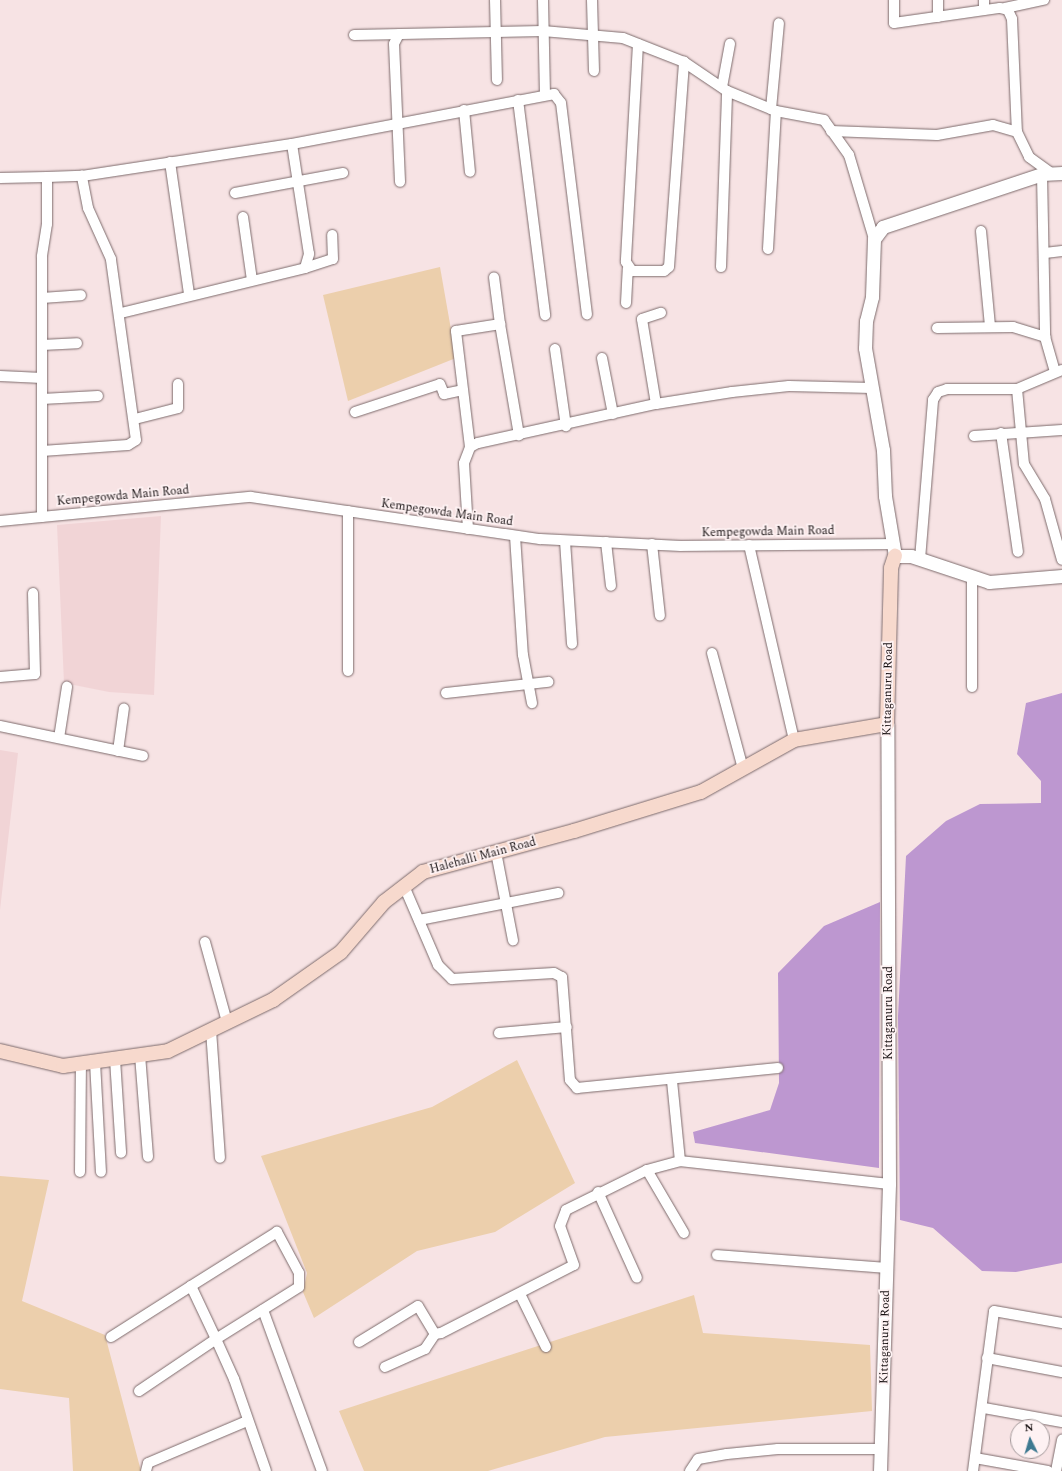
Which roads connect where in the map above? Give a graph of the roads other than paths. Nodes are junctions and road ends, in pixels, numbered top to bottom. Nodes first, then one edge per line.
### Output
1 (494, 0) edge
2 (543, 0) edge
3 (592, 0) edge
4 (894, 0) edge
5 (938, 0) edge
6 (1044, 0) edge
7 (984, 5) edge
8 (1011, 5) edge
9 (938, 17) junction
10 (779, 23) dead end
11 (495, 31) junction
12 (543, 31) junction
13 (399, 34) junction
14 (354, 35) dead end
15 (592, 35) junction
16 (638, 44) junction
17 (730, 44) dead end
18 (684, 62) junction
19 (594, 71) dead end
20 (497, 80) dead end
21 (725, 89) junction
22 (545, 95) junction
23 (518, 100) junction
24 (464, 110) junction
25 (774, 110) junction
26 (395, 122) junction
27 (831, 131) junction
28 (1017, 132) junction
29 (292, 144) junction
30 (170, 162) junction
31 (470, 172) dead end
32 (343, 173) dead end
33 (1052, 174) edge
34 (82, 176) junction
35 (47, 177) junction
36 (0, 178) edge
37 (297, 180) junction
38 (400, 182) dead end
39 (235, 192) dead end
40 (243, 217) dead end
41 (981, 231) dead end
42 (332, 235) dead end
43 (874, 239) junction
44 (768, 249) dead end
45 (1062, 251) edge
46 (1045, 253) junction
47 (721, 267) dead end
48 (305, 268) junction
49 (628, 269) junction
50 (494, 277) dead end
51 (252, 280) junction
52 (189, 294) junction
53 (81, 295) dead end
54 (42, 298) junction
55 (626, 303) dead end
56 (121, 313) junction
57 (661, 313) dead end
58 (587, 314) dead end
59 (545, 315) dead end
60 (500, 324) junction
61 (990, 326) junction
62 (937, 328) dead end
63 (1045, 337) junction
64 (77, 344) dead end
65 (42, 345) junction
66 (555, 348) dead end
67 (602, 358) dead end
68 (1058, 370) edge
69 (0, 376) edge
70 (42, 378) junction
71 (178, 384) dead end
72 (872, 388) junction
73 (1017, 389) junction
74 (463, 390) junction
75 (98, 396) dead end
76 (42, 399) junction
77 (656, 404) junction
78 (355, 412) dead end
79 (613, 414) junction
80 (134, 419) junction
81 (566, 426) junction
82 (1062, 430) edge
83 (1021, 433) junction
84 (1001, 434) junction
85 (519, 435) junction
86 (974, 436) dead end
87 (470, 447) junction
88 (42, 451) junction
89 (348, 511) junction
90 (42, 517) junction
91 (0, 521) edge
92 (468, 529) junction
93 (515, 536) junction
94 (565, 541) junction
95 (606, 542) junction
96 (652, 544) junction
97 (749, 545) junction
98 (894, 550) junction
99 (1018, 552) dead end
100 (920, 559) junction
101 (1062, 560) edge
102 (972, 576) junction
103 (1062, 576) edge
104 (611, 586) dead end
105 (33, 593) dead end
106 (660, 616) dead end
107 (572, 644) dead end
108 (712, 653) dead end
109 (348, 671) dead end
110 (0, 676) edge
111 (548, 682) dead end
112 (529, 684) junction
113 (68, 687) dead end
114 (972, 687) dead end
115 (446, 693) dead end
116 (532, 703) dead end
117 (124, 708) dead end
118 (887, 724) junction
119 (0, 726) edge
120 (58, 738) junction
121 (794, 740) junction
122 (118, 751) junction
123 (142, 756) dead end
124 (742, 769) junction
125 (496, 852) junction
126 (404, 886) junction
127 (558, 893) dead end
128 (506, 904) junction
129 (419, 920) junction
130 (513, 940) dead end
131 (205, 942) dead end
132 (226, 1022) junction
133 (567, 1027) junction
134 (211, 1030) junction
135 (499, 1033) dead end
136 (0, 1051) edge
137 (140, 1055) junction
138 (115, 1059) junction
139 (88, 1062) junction
140 (778, 1068) dead end
141 (672, 1081) junction
142 (121, 1153) dead end
143 (148, 1157) dead end
144 (220, 1158) dead end
145 (680, 1161) junction
146 (647, 1170) junction
147 (80, 1172) dead end
148 (101, 1172) dead end
149 (889, 1184) junction
150 (598, 1192) junction
151 (684, 1233) dead end
152 (717, 1255) dead end
153 (886, 1268) junction
154 (637, 1278) dead end
155 (191, 1286) junction
156 (520, 1294) junction
157 (263, 1310) junction
158 (1062, 1323) edge
159 (435, 1334) junction
160 (111, 1337) dead end
161 (216, 1339) junction
162 (359, 1342) dead end
163 (546, 1347) dead end
164 (987, 1358) junction
165 (385, 1368) dead end
166 (1062, 1372) edge
167 (139, 1391) dead end
168 (984, 1408) junction
169 (247, 1422) junction
170 (1062, 1422) edge
171 (1062, 1440) edge
172 (882, 1449) junction
173 (975, 1458) junction
174 (146, 1471) edge
175 (266, 1471) edge
176 (322, 1471) edge
177 (690, 1471) edge
178 (880, 1471) edge
179 (973, 1471) edge
180 (1048, 1471) edge
181 (1056, 1471) edge

1 - 11 street
2 - 12 street
3 - 15 street
4 - 9 street
5 - 9 street
6 - 8 street
7 - 8 street
7 - 9 street
8 - 28 street
10 - 25 street
11 - 12 street
11 - 13 street
11 - 20 street
12 - 15 street
12 - 22 street
13 - 14 street
13 - 26 street
15 - 16 street
15 - 19 street
16 - 18 street
16 - 49 street
17 - 21 street
18 - 21 street
18 - 49 street
21 - 25 street
21 - 47 street
22 - 23 street
22 - 58 street
23 - 24 street
23 - 59 street
24 - 26 street
24 - 31 street
25 - 27 street
25 - 44 street
26 - 29 street
26 - 38 street
27 - 28 street
27 - 43 street
28 - 33 street
29 - 30 street
29 - 37 street
30 - 34 street
30 - 52 street
32 - 37 street
33 - 43 street
33 - 46 street
34 - 35 street
34 - 56 street
35 - 36 street
35 - 54 street
37 - 39 street
37 - 48 street
40 - 51 street
41 - 61 street
42 - 48 street
43 - 72 street
45 - 46 street
46 - 63 street
48 - 51 street
49 - 55 street
50 - 60 street
51 - 52 street
52 - 56 street
53 - 54 street
54 - 65 street
56 - 80 street
57 - 77 street
60 - 74 street
60 - 85 street
61 - 62 street
61 - 63 street
63 - 68 street
64 - 65 street
65 - 70 street
66 - 81 street
67 - 79 street
68 - 73 street
69 - 70 street
70 - 76 street
71 - 80 street
72 - 77 street
72 - 98 street
73 - 83 street
73 - 100 street
74 - 78 street
74 - 87 street
75 - 76 street
76 - 88 street
77 - 79 street
79 - 81 street
80 - 88 street
81 - 85 street
82 - 83 street
83 - 84 street
83 - 101 street
84 - 86 street
84 - 99 street
85 - 87 street
87 - 92 street
88 - 90 street
89 - 90 street, Kempegowda Main Road
89 - 92 street, Kempegowda Main Road
89 - 109 street
90 - 91 street, Kempegowda Main Road
92 - 93 street, Kempegowda Main Road
93 - 94 street, Kempegowda Main Road
93 - 112 street
94 - 95 street, Kempegowda Main Road
94 - 107 street
95 - 96 street, Kempegowda Main Road
95 - 104 street
96 - 97 street, Kempegowda Main Road
96 - 106 street
97 - 98 street, Kempegowda Main Road
97 - 121 street
98 - 100 street
98 - 118 main road, Kittaganuru Road
100 - 102 street
102 - 103 street
102 - 114 street
105 - 110 street
108 - 124 street
111 - 112 street
112 - 115 street
112 - 116 street
113 - 120 street
117 - 122 street
118 - 121 main road, Halehalli Main Road
118 - 149 street, Kittaganuru Road
119 - 120 street
120 - 122 street
121 - 124 main road, Halehalli Main Road
122 - 123 street
124 - 125 main road, Halehalli Main Road
125 - 126 main road, Halehalli Main Road
125 - 128 street
126 - 129 street
126 - 132 main road, Halehalli Main Road
127 - 128 street
128 - 129 street
128 - 130 street
129 - 133 street
131 - 132 street
132 - 134 main road, Halehalli Main Road
133 - 135 street
133 - 141 street
134 - 137 main road, Halehalli Main Road
134 - 144 street
136 - 139 main road, Halehalli Main Road
137 - 138 main road, Halehalli Main Road
137 - 143 street
138 - 139 main road, Halehalli Main Road
138 - 142 street
139 - 147 street
139 - 148 street
140 - 141 street
141 - 145 street
145 - 146 street
145 - 149 street
146 - 150 street
146 - 151 street
149 - 153 street, Kittaganuru Road
150 - 154 street
150 - 156 street
152 - 153 street
153 - 172 street, Kittaganuru Road
155 - 157 street
155 - 160 street
155 - 161 street
156 - 159 street
156 - 163 street
157 - 161 street
157 - 176 street
158 - 164 street
159 - 162 street
159 - 165 street
161 - 167 street
161 - 169 street
164 - 166 street
164 - 168 street
168 - 170 street
168 - 173 street
169 - 174 street
169 - 175 street
171 - 181 street
172 - 177 street
172 - 178 street, Kittaganuru Road
173 - 179 street
173 - 180 street

